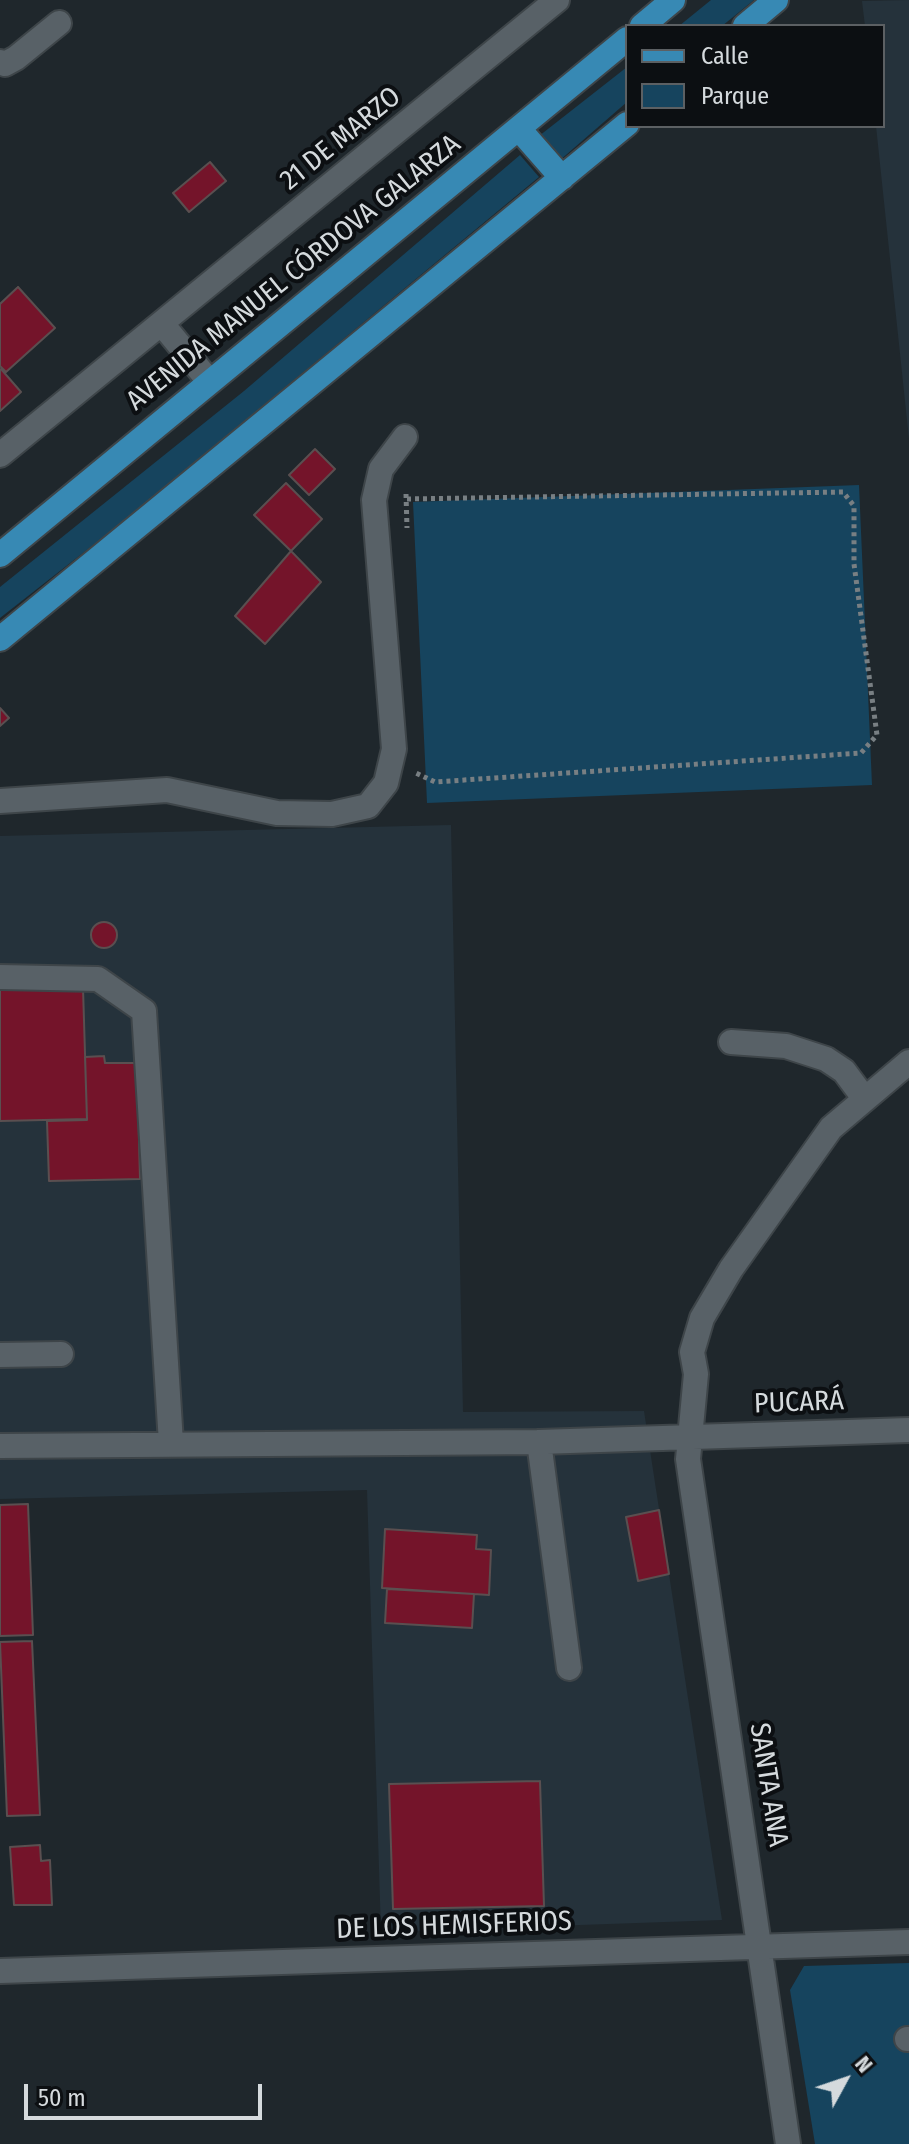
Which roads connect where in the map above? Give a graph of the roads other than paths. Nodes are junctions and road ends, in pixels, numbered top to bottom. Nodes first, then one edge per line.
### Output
1 (557, 0) edge
2 (673, 0) edge
3 (776, 0) edge
4 (531, 8) edge
5 (59, 23) dead end
6 (644, 24) edge
7 (747, 24) edge
8 (625, 41) edge
9 (0, 62) edge
10 (625, 126) edge
11 (519, 129) junction
12 (562, 178) junction
13 (162, 324) junction
14 (209, 381) junction
15 (405, 437) dead end
16 (0, 455) edge
17 (0, 555) edge
18 (0, 639) edge
19 (0, 801) edge
20 (0, 977) edge
21 (731, 1042) dead end
22 (909, 1062) edge
23 (864, 1098) junction
24 (61, 1354) dead end
25 (0, 1355) edge
26 (909, 1430) edge
27 (690, 1435) junction
28 (539, 1442) junction
29 (171, 1443) junction
30 (0, 1446) edge
31 (569, 1668) dead end
32 (909, 1942) edge
33 (762, 1946) junction
34 (0, 1971) edge
35 (788, 2144) edge

1 - 4 street, 21 DE MARZO
2 - 6 main road
3 - 7 main road
4 - 13 street, 21 DE MARZO
5 - 9 street
8 - 11 main road, AVENIDA MANUEL CÓRDOVA GALARZA
10 - 12 main road
11 - 12 main road
11 - 14 main road, AVENIDA MANUEL CÓRDOVA GALARZA
12 - 18 main road
13 - 14 street
13 - 16 street, 21 DE MARZO
14 - 17 main road, AVENIDA MANUEL CÓRDOVA GALARZA
15 - 19 street
20 - 29 street
21 - 23 street
22 - 23 street, SANTA ANA
23 - 27 street, SANTA ANA
24 - 25 street
26 - 27 street, PUCARÁ
27 - 28 street, PUCARÁ
27 - 33 street, SANTA ANA
28 - 29 street, PUCARÁ
28 - 31 street
29 - 30 street, PUCARÁ
32 - 33 street, DE LOS HEMISFERIOS
33 - 34 street, DE LOS HEMISFERIOS
33 - 35 street, SANTA ANA

